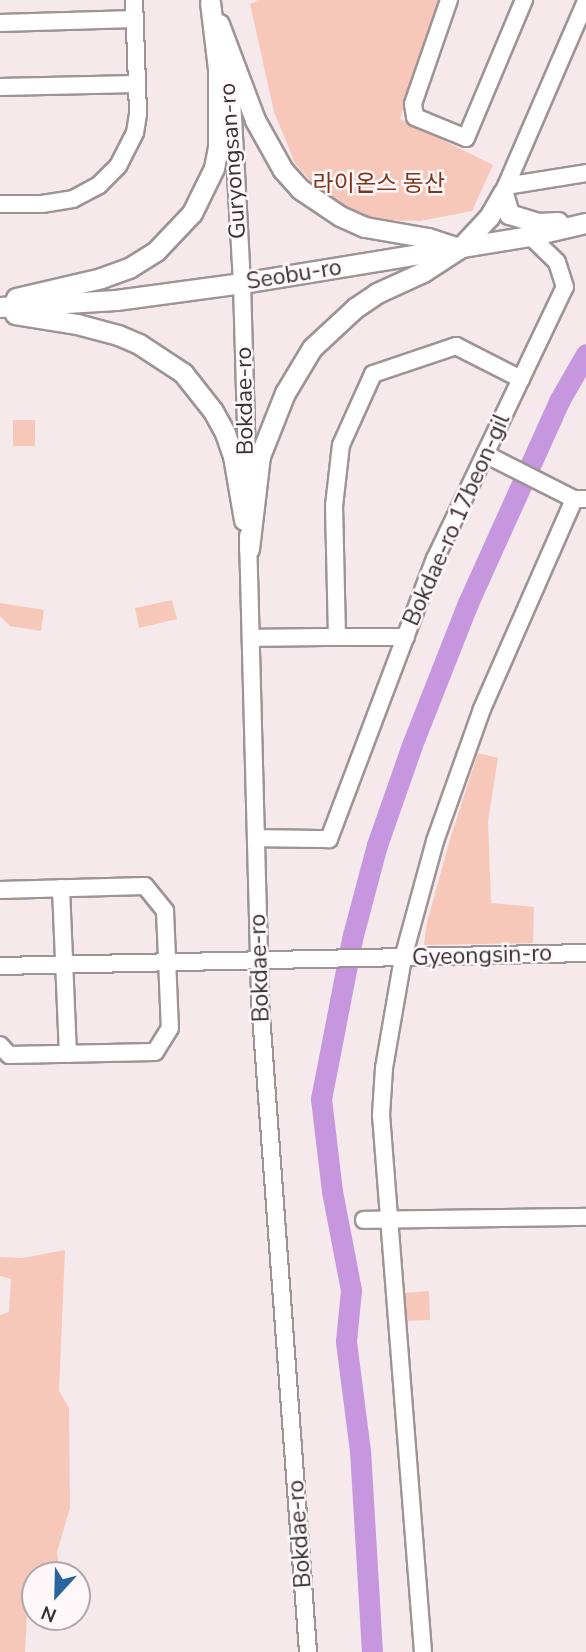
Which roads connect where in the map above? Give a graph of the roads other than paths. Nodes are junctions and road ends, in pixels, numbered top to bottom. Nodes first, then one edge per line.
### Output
1 (134, 0) edge
2 (449, 0) edge
3 (524, 0) edge
4 (209, 1) edge
5 (586, 2) edge
6 (135, 19) junction
7 (0, 23) edge
8 (138, 84) junction
9 (0, 87) edge
10 (586, 173) edge
11 (505, 189) junction
12 (0, 204) edge
13 (586, 222) edge
14 (530, 236) junction
15 (460, 248) junction
16 (242, 283) junction
17 (0, 307) edge
18 (521, 379) junction
19 (485, 454) junction
20 (580, 499) edge
21 (249, 549) junction
22 (337, 637) junction
23 (405, 637) junction
24 (251, 638) junction
25 (256, 838) junction
26 (61, 888) junction
27 (0, 890) edge
28 (586, 953) edge
29 (403, 958) junction
30 (259, 962) junction
31 (167, 964) junction
32 (64, 965) junction
33 (0, 967) edge
34 (0, 1045) edge
35 (68, 1054) junction
36 (586, 1217) edge
37 (364, 1220) dead end
38 (390, 1220) junction
39 (308, 1652) edge
40 (423, 1652) edge

1 - 6 street
2 - 3 street
4 - 15 main road
4 - 16 street, Guryongsan-ro
4 - 17 main road
5 - 11 street
6 - 7 street
6 - 8 street
8 - 9 street
8 - 12 street
10 - 11 street
11 - 13 main road
11 - 15 main road
13 - 14 main road, Seobu-ro
14 - 15 main road, Seobu-ro
14 - 18 street, Bokdae-ro 17beon-gil
15 - 16 main road, Seobu-ro
15 - 21 main road
16 - 17 main road, Seobu-ro
16 - 21 street, Bokdae-ro
17 - 21 main road
18 - 19 street, Bokdae-ro 17beon-gil
18 - 22 street
19 - 20 street
19 - 23 street, Bokdae-ro 17beon-gil
20 - 29 street
21 - 24 street, Bokdae-ro
22 - 23 street, Bokdae-ro 17beon-gil
22 - 24 street, Bokdae-ro 17beon-gil
23 - 25 street
24 - 25 street, Bokdae-ro
25 - 30 street, Bokdae-ro
26 - 27 street
26 - 31 street
26 - 32 street
28 - 29 street, Gyeongsin-ro
29 - 30 street, Gyeongsin-ro
29 - 38 street
30 - 31 street
30 - 39 street, Bokdae-ro
31 - 32 street
31 - 35 street
32 - 33 street
32 - 35 street
34 - 35 street
36 - 38 street
37 - 38 street
38 - 40 street

